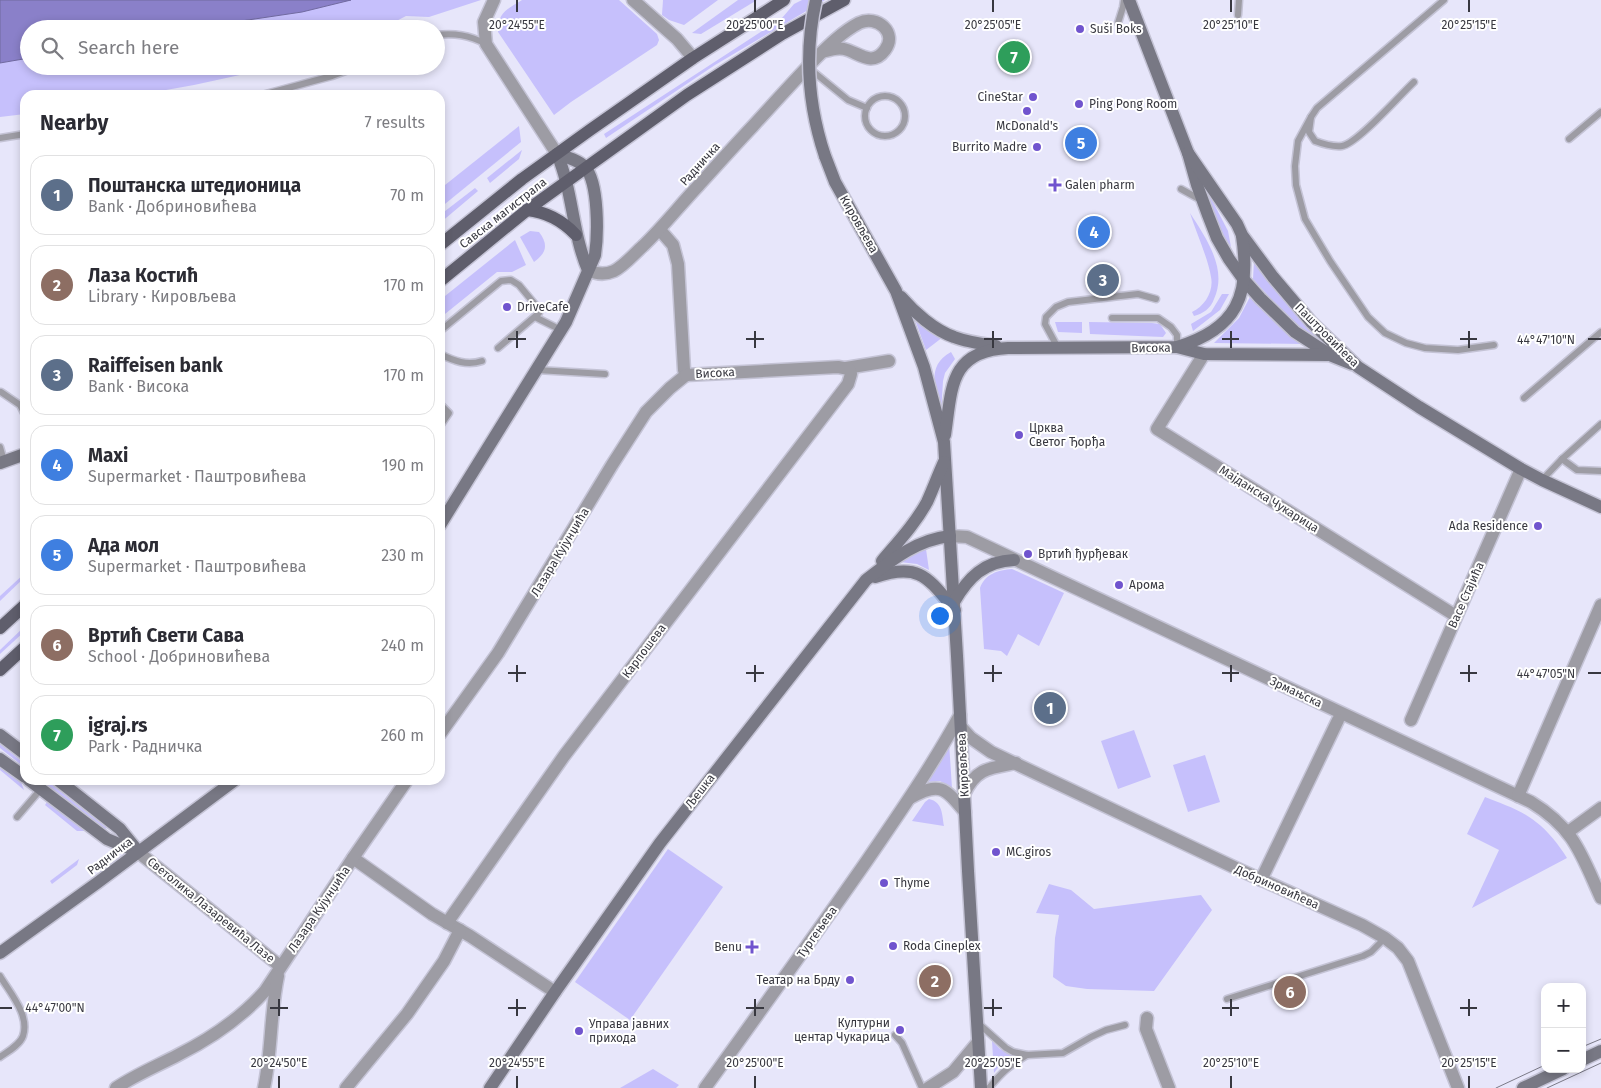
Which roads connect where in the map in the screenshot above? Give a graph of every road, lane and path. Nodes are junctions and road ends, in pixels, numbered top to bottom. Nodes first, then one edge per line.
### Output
1 (494, 0) edge
2 (633, 0) edge
3 (784, 0) edge
4 (816, 0) edge
5 (844, 0) edge
6 (1124, 0) edge
7 (1129, 0) edge
8 (1239, 0) edge
9 (1444, 0) edge
10 (1238, 15) dead end
11 (1118, 23) dead end
12 (445, 35) edge
13 (486, 44) junction
14 (822, 52) junction
15 (694, 58) junction
16 (807, 67) junction
17 (335, 75) edge
18 (1414, 82) dead end
19 (280, 90) edge
20 (867, 108) junction
21 (1601, 112) edge
22 (1311, 117) junction
23 (20, 135) edge
24 (0, 138) edge
25 (1570, 139) dead end
26 (1188, 152) junction
27 (557, 154) junction
28 (585, 167) junction
29 (566, 181) junction
30 (1181, 189) dead end
31 (1202, 201) junction
32 (527, 210) junction
33 (660, 230) junction
34 (1242, 234) junction
35 (576, 235) junction
36 (445, 241) edge
37 (588, 270) junction
38 (445, 277) edge
39 (1244, 280) junction
40 (896, 291) junction
41 (1156, 300) dead end
42 (535, 317) junction
43 (1112, 318) dead end
44 (445, 327) edge
45 (560, 330) junction
46 (1601, 332) edge
47 (1494, 345) dead end
48 (1177, 347) junction
49 (498, 348) dead end
50 (1008, 348) junction
51 (1058, 348) junction
52 (1204, 354) junction
53 (445, 356) edge
54 (1332, 356) junction
55 (482, 361) dead end
56 (889, 361) dead end
57 (1358, 367) junction
58 (846, 368) junction
59 (536, 370) junction
60 (605, 374) dead end
61 (686, 375) junction
62 (0, 392) edge
63 (1524, 398) dead end
64 (20, 405) edge
65 (445, 408) edge
66 (445, 418) edge
67 (1601, 424) edge
68 (944, 442) junction
69 (0, 447) edge
70 (20, 456) edge
71 (945, 460) junction
72 (1562, 460) junction
73 (2, 462) edge
74 (1521, 469) junction
75 (1601, 471) edge
76 (1542, 480) junction
77 (1601, 507) edge
78 (445, 517) edge
79 (950, 536) junction
80 (1014, 560) junction
81 (866, 580) junction
82 (1601, 605) edge
83 (954, 606) junction
84 (20, 610) edge
85 (1456, 616) junction
86 (0, 628) edge
87 (20, 655) edge
88 (0, 670) edge
89 (1338, 720) dead end
90 (1410, 720) dead end
91 (961, 721) junction
92 (445, 727) edge
93 (0, 735) edge
94 (20, 750) edge
95 (0, 758) edge
96 (1016, 764) junction
97 (20, 773) edge
98 (36, 785) edge
99 (64, 785) edge
100 (224, 785) edge
101 (404, 785) edge
102 (42, 789) junction
103 (964, 794) junction
104 (1518, 796) junction
105 (910, 798) junction
106 (1601, 808) edge
107 (965, 812) junction
108 (17, 817) dead end
109 (1568, 832) junction
110 (138, 852) junction
111 (353, 858) junction
112 (1262, 880) junction
113 (1601, 898) edge
114 (447, 923) junction
115 (460, 930) junction
116 (1385, 938) junction
117 (0, 953) edge
118 (280, 966) junction
119 (0, 976) edge
120 (554, 992) junction
121 (1226, 999) dead end
122 (1146, 1018) dead end
123 (977, 1022) junction
124 (1125, 1025) dead end
125 (895, 1035) dead end
126 (978, 1042) junction
127 (1601, 1051) edge
128 (1027, 1055) junction
129 (0, 1057) edge
130 (1586, 1058) edge
131 (1555, 1073) edge
132 (116, 1088) edge
133 (264, 1088) edge
134 (346, 1088) edge
135 (490, 1088) edge
136 (705, 1088) edge
137 (922, 1088) edge
138 (928, 1088) edge
139 (981, 1088) edge
140 (989, 1088) edge
141 (1169, 1088) edge
142 (1458, 1088) edge
143 (1523, 1088) edge

1 - 13 street
2 - 15 street
3 - 15 main road
4 - 40 main road, Кировљева, bridge
5 - 28 main road
6 - 11 lane
7 - 26 main road, Паштровићева
8 - 10 lane
9 - 22 lane
12 - 13 lane
13 - 27 street
14 - 14 street, Радничка
14 - 16 street, Радничка
15 - 27 main road
16 - 20 lane
16 - 33 street, Радничка
17 - 19 lane
18 - 22 lane
20 - 20 lane
21 - 25 lane
22 - 47 lane
23 - 24 lane
26 - 31 main road, Паштровићева
26 - 34 main road, Паштровићева
27 - 28 main road
27 - 29 main road
27 - 36 main road, Савска магистрала
28 - 29 main road, Савска магистрала
28 - 37 main road
29 - 32 main road, Савска магистрала
29 - 35 main road
30 - 31 lane
31 - 39 main road, Паштровићева
32 - 35 main road
32 - 38 main road, Савска магистрала
33 - 37 street, Радничка
33 - 61 street, Висока
34 - 39 main road, Висока
34 - 57 main road, Паштровићева
35 - 37 main road
37 - 45 main road
39 - 48 main road, Висока
39 - 54 main road, Паштровићева
40 - 50 main road
40 - 68 main road, Кировљева
41 - 51 lane
42 - 44 lane
42 - 45 lane
42 - 49 lane
43 - 48 lane
45 - 59 main road
46 - 63 lane
48 - 51 main road, Висока
48 - 52 main road
50 - 51 main road, Висока
50 - 68 main road, Кировљева
52 - 54 main road
52 - 85 street, Мајданска Чукарица
53 - 55 lane
54 - 57 main road
56 - 58 street, Висока
57 - 74 main road, Паштровићева
58 - 61 street, Висока
58 - 114 street, Карпошева
59 - 60 lane
59 - 78 main road
61 - 92 street, Лазара Кујунџића
62 - 64 lane
65 - 66 lane
67 - 72 lane
68 - 71 main road, Кировљева
69 - 73 lane
70 - 73 main road
71 - 79 main road, Кировљева
71 - 81 main road
72 - 75 lane
72 - 76 lane
74 - 76 main road, Паштровићева
74 - 85 street, Васе Стајића
76 - 77 main road, Паштровићева
79 - 80 street, Зрмањска
79 - 81 main road, Љешка
79 - 83 main road, Кировљева
80 - 83 main road
80 - 104 street, Зрмањска
81 - 83 main road
81 - 120 main road, Љешка
82 - 104 street
83 - 91 main road, Кировљева
84 - 86 main road
85 - 90 street, Васе Стајића
87 - 88 main road
89 - 112 street
91 - 96 street, Добриновићева
91 - 103 main road, Кировљева
91 - 105 street, Тургењева
93 - 94 main road
95 - 97 main road
96 - 103 street
96 - 112 street, Добриновићева
98 - 102 main road, Светолика Лазаревића Лазе
99 - 110 main road, Светолика Лазаревића Лазе
100 - 110 main road, Радничка
101 - 111 street, Лазара Кујунџића
102 - 108 lane
102 - 110 main road, Светолика Лазаревића Лазе
103 - 107 main road, Кировљева
104 - 109 street, Зрмањска
105 - 107 street
105 - 136 street, Тургењева
106 - 109 street
107 - 123 main road, Кировљева
109 - 113 street, Зрмањска
110 - 117 main road, Радничка
110 - 118 street, Светолика Лазаревића Лазе
111 - 114 street
111 - 118 street, Лазара Кујунџића
112 - 116 street, Добриновићева
114 - 115 street
115 - 120 street
115 - 134 street
116 - 121 lane
116 - 142 street, Добриновићева
118 - 132 street, Лазара Кујунџића
118 - 133 street, Светолика Лазаревића Лазе
119 - 129 lane
120 - 135 main road, Љешка
122 - 141 street
123 - 126 main road, Кировљева
123 - 128 lane
124 - 128 lane
125 - 137 lane
126 - 138 street
126 - 139 main road, Кировљева
127 - 130 main road
128 - 140 lane
131 - 143 main road

